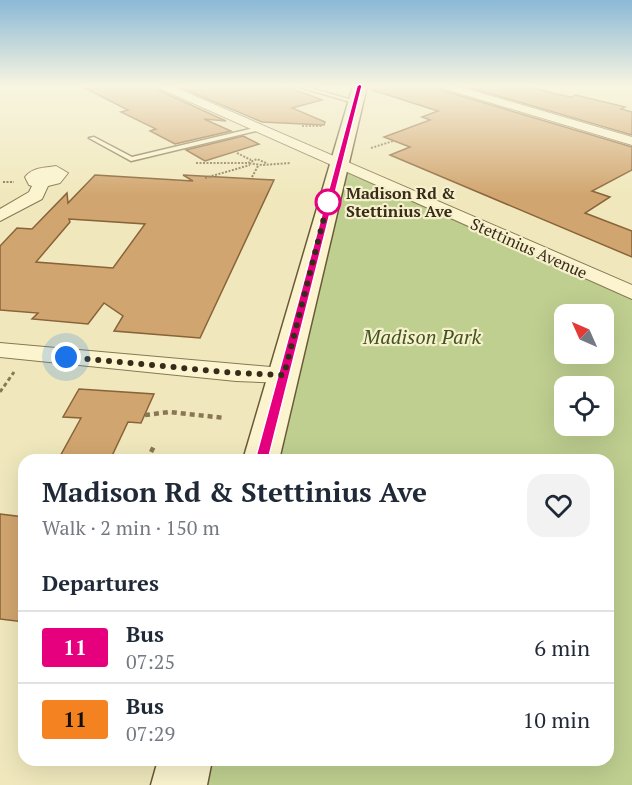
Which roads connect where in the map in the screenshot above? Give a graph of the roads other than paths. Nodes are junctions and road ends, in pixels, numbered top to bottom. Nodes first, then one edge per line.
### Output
1 (244, 123) edge
2 (348, 123) edge
3 (570, 123) edge
4 (258, 129) junction
5 (92, 138) dead end
6 (632, 141) edge
7 (339, 164) junction
8 (42, 183) dead end
9 (0, 216) edge
10 (632, 293) edge
11 (0, 350) edge
12 (284, 375) junction
13 (263, 454) edge
14 (184, 766) edge
15 (179, 785) edge

1 - 4 street, Stettinius Avenue
2 - 7 main road
3 - 6 street
4 - 5 lane
4 - 7 street, Stettinius Avenue
7 - 10 street, Stettinius Avenue
7 - 12 main road
8 - 9 street
11 - 12 street
12 - 13 main road
14 - 15 main road

